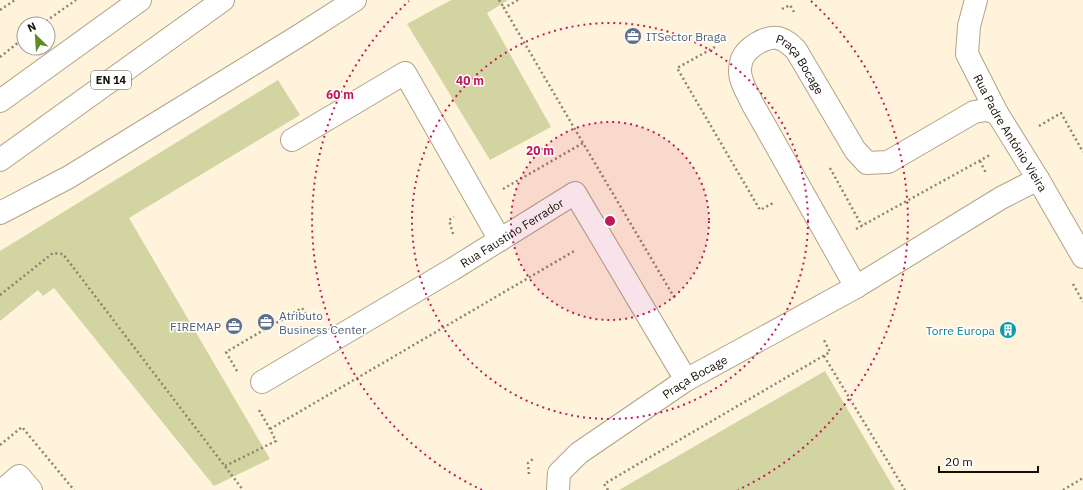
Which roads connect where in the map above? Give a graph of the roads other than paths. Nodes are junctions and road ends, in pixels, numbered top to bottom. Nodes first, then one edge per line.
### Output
1 (140, 0) edge
2 (223, 0) edge
3 (354, 0) edge
4 (976, 0) edge
5 (0, 101) edge
6 (997, 113) junction
7 (292, 140) dead end
8 (0, 160) edge
9 (1038, 179) junction
10 (0, 213) edge
11 (500, 240) junction
12 (1083, 258) edge
13 (856, 287) junction
14 (686, 380) junction
15 (262, 382) dead end
16 (3, 490) edge
17 (31, 490) edge
18 (558, 490) edge

1 - 5 main road
2 - 8 main road, EN 14
3 - 10 main road
4 - 6 main road, Rua Padre António Vieira
6 - 9 main road, Rua Padre António Vieira
6 - 13 main road, Praça Bocage
7 - 11 main road
9 - 12 main road, Rua Padre António Vieira
9 - 13 main road, Praça Bocage
11 - 14 main road, Rua Faustino Ferrador
11 - 15 main road, Rua Faustino Ferrador
13 - 14 main road, Praça Bocage
14 - 18 main road, Praça Bocage
16 - 17 main road

